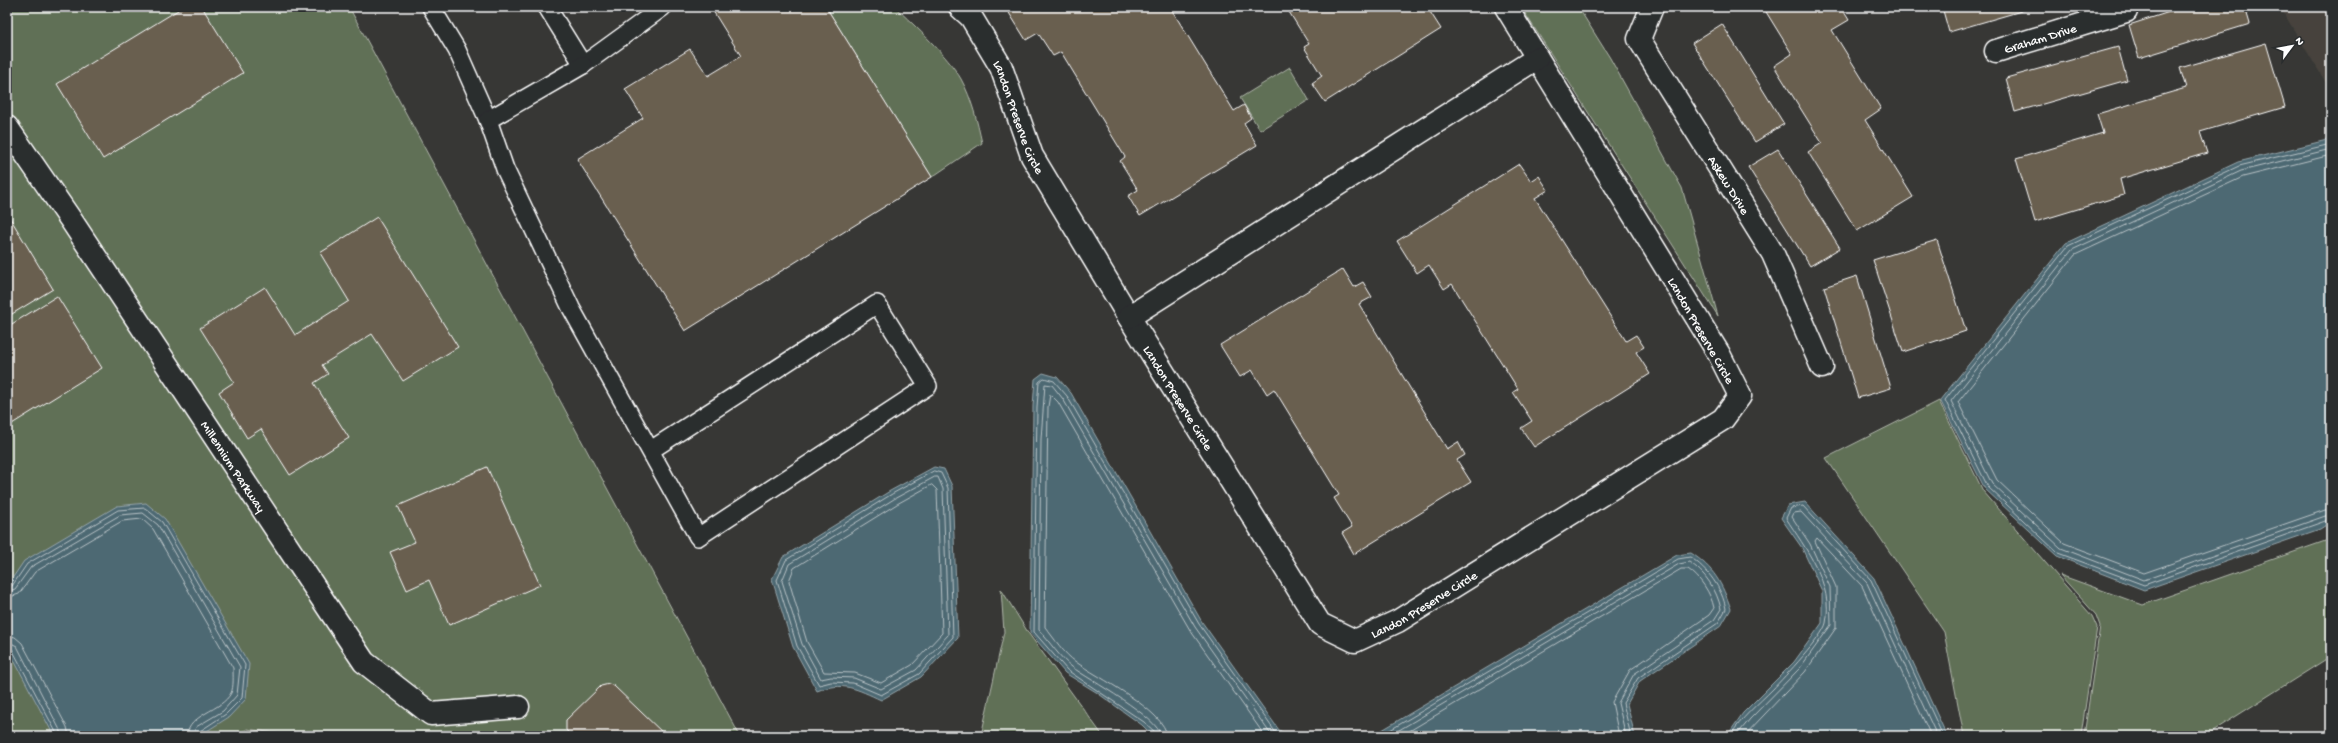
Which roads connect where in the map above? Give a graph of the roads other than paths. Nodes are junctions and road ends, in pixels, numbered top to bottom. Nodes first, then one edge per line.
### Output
1 (431, 7) edge
2 (547, 7) edge
3 (663, 7) edge
4 (960, 7) edge
5 (1506, 7) edge
6 (1652, 7) edge
7 (2125, 7) edge
8 (1996, 51) dead end
9 (1537, 58) junction
10 (583, 65) junction
11 (488, 120) junction
12 (7, 127) edge
13 (1129, 317) junction
14 (1822, 368) dead end
15 (651, 450) junction
16 (518, 707) dead end

1 - 11 lane
2 - 10 lane
3 - 10 lane
4 - 13 street, Landon Preserve Circle
5 - 9 street, Landon Preserve Circle
6 - 14 street, Askew Drive
7 - 8 street, Graham Drive
9 - 13 street
9 - 13 street, Landon Preserve Circle
10 - 11 lane
11 - 15 lane
12 - 16 street, Millennium Parkway
15 - 15 lane

